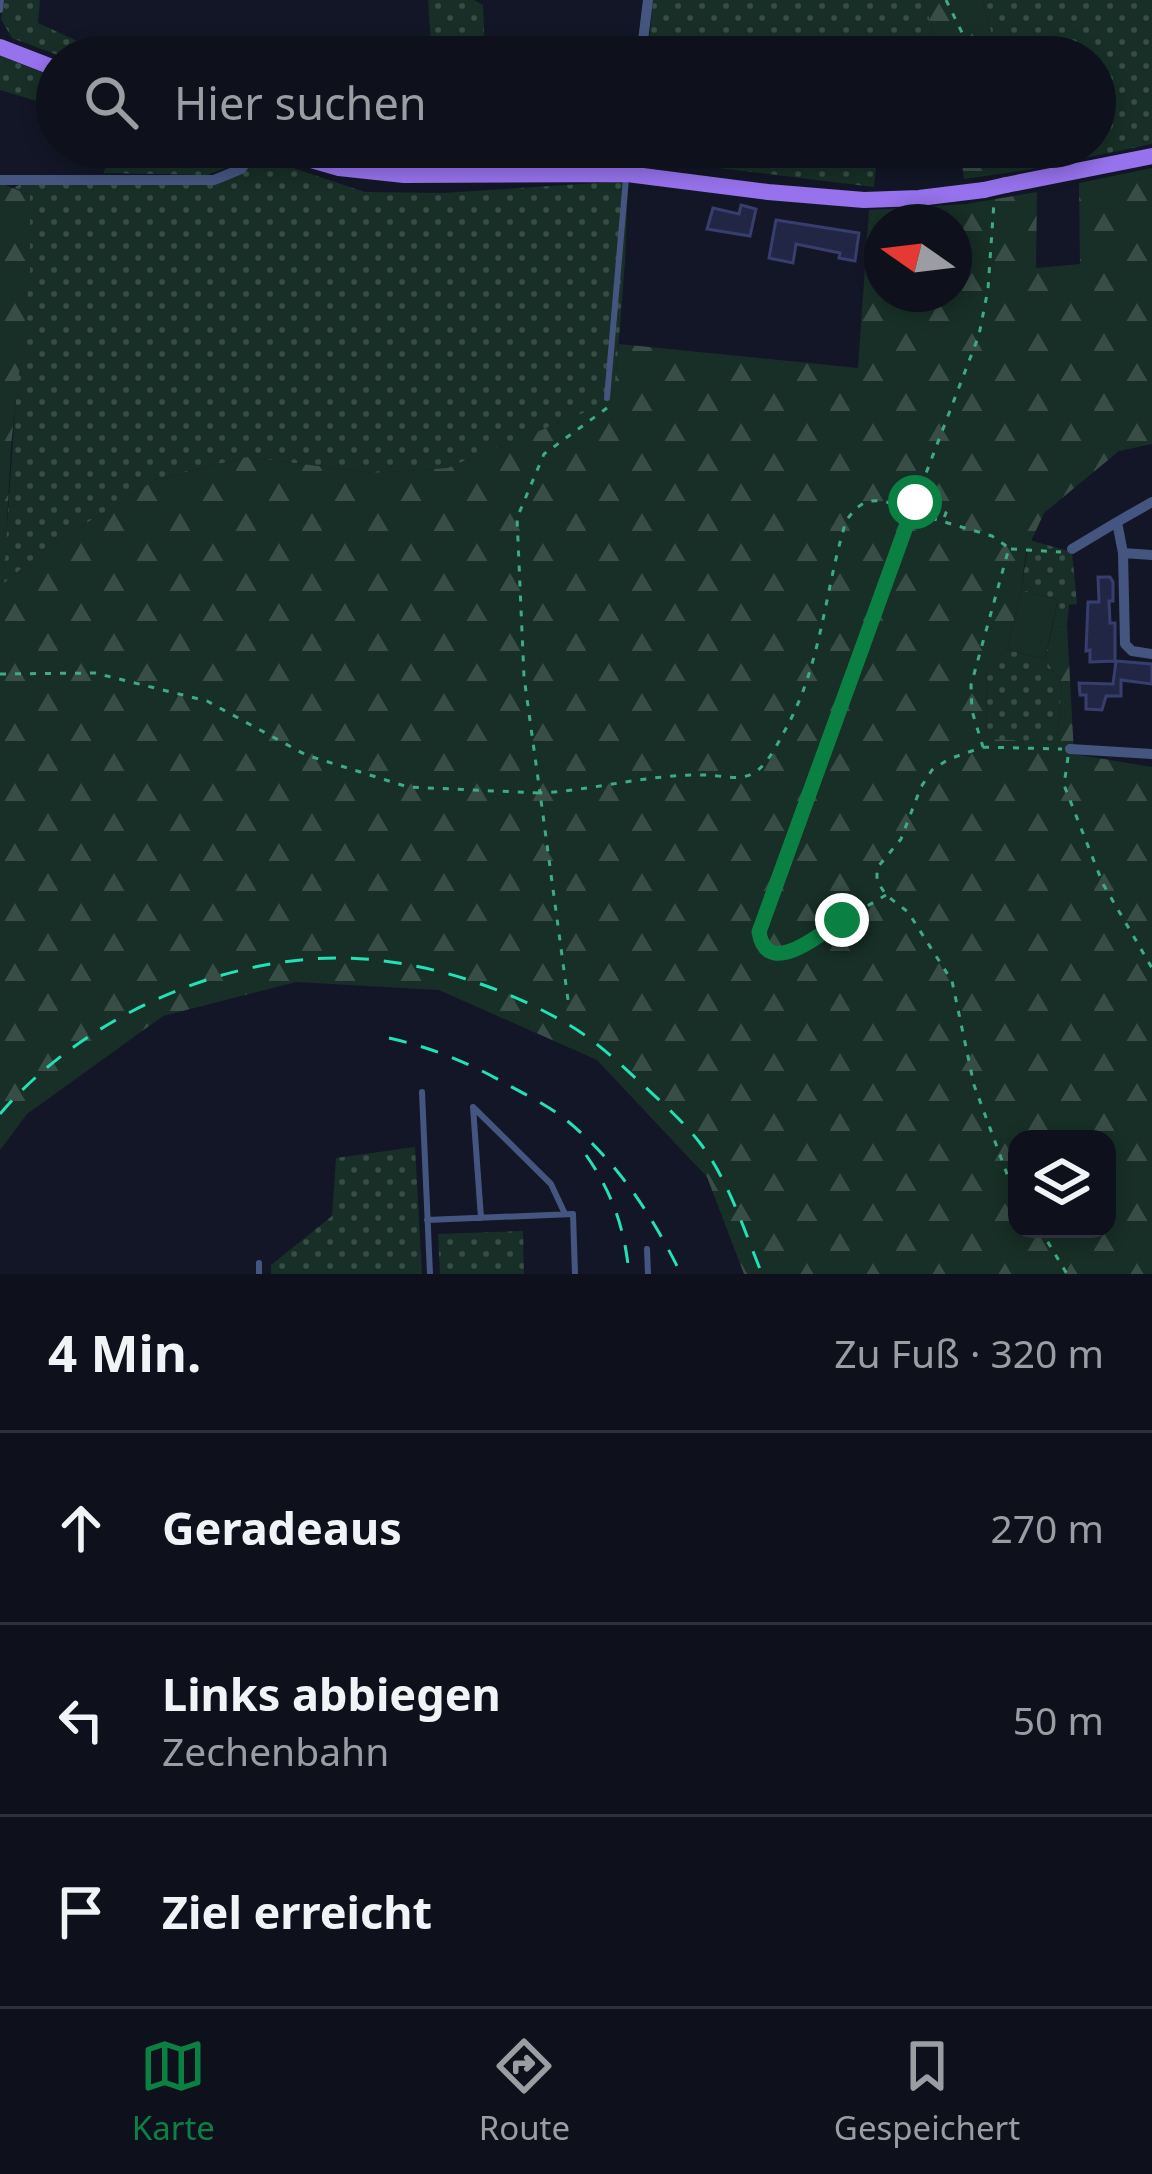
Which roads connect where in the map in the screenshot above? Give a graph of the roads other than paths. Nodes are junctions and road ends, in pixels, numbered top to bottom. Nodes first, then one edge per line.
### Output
1 (2, 0) edge
2 (648, 0) edge
3 (0, 10) edge
4 (644, 36) edge
5 (0, 47) edge
6 (36, 61) edge
7 (1152, 156) edge
8 (1116, 164) edge
9 (242, 168) edge
10 (345, 168) edge
11 (628, 168) edge
12 (1097, 168) edge
13 (627, 174) junction
14 (0, 180) edge
15 (607, 398) road end
16 (1152, 502) edge
17 (1117, 522) junction
18 (1072, 549) road end
19 (1123, 553) junction
20 (1152, 555) edge
21 (1152, 654) edge
22 (1070, 749) road end
23 (1152, 754) edge
24 (422, 1093) dead end
25 (565, 1214) junction
26 (481, 1218) junction
27 (428, 1220) junction
28 (647, 1249) dead end
29 (259, 1263) dead end
30 (259, 1274) edge
31 (430, 1274) edge
32 (575, 1274) edge
33 (648, 1274) edge

1 - 3 lane
2 - 4 street
5 - 6 main road
7 - 8 main road
9 - 14 street
10 - 13 main road
11 - 13 street
12 - 13 main road
13 - 15 lane
16 - 17 street
17 - 18 street
17 - 19 street
19 - 20 street
19 - 21 street
22 - 23 street
24 - 27 lane
25 - 26 lane
25 - 26 lane
25 - 32 lane
26 - 27 lane
27 - 31 lane
28 - 33 lane
29 - 30 lane

